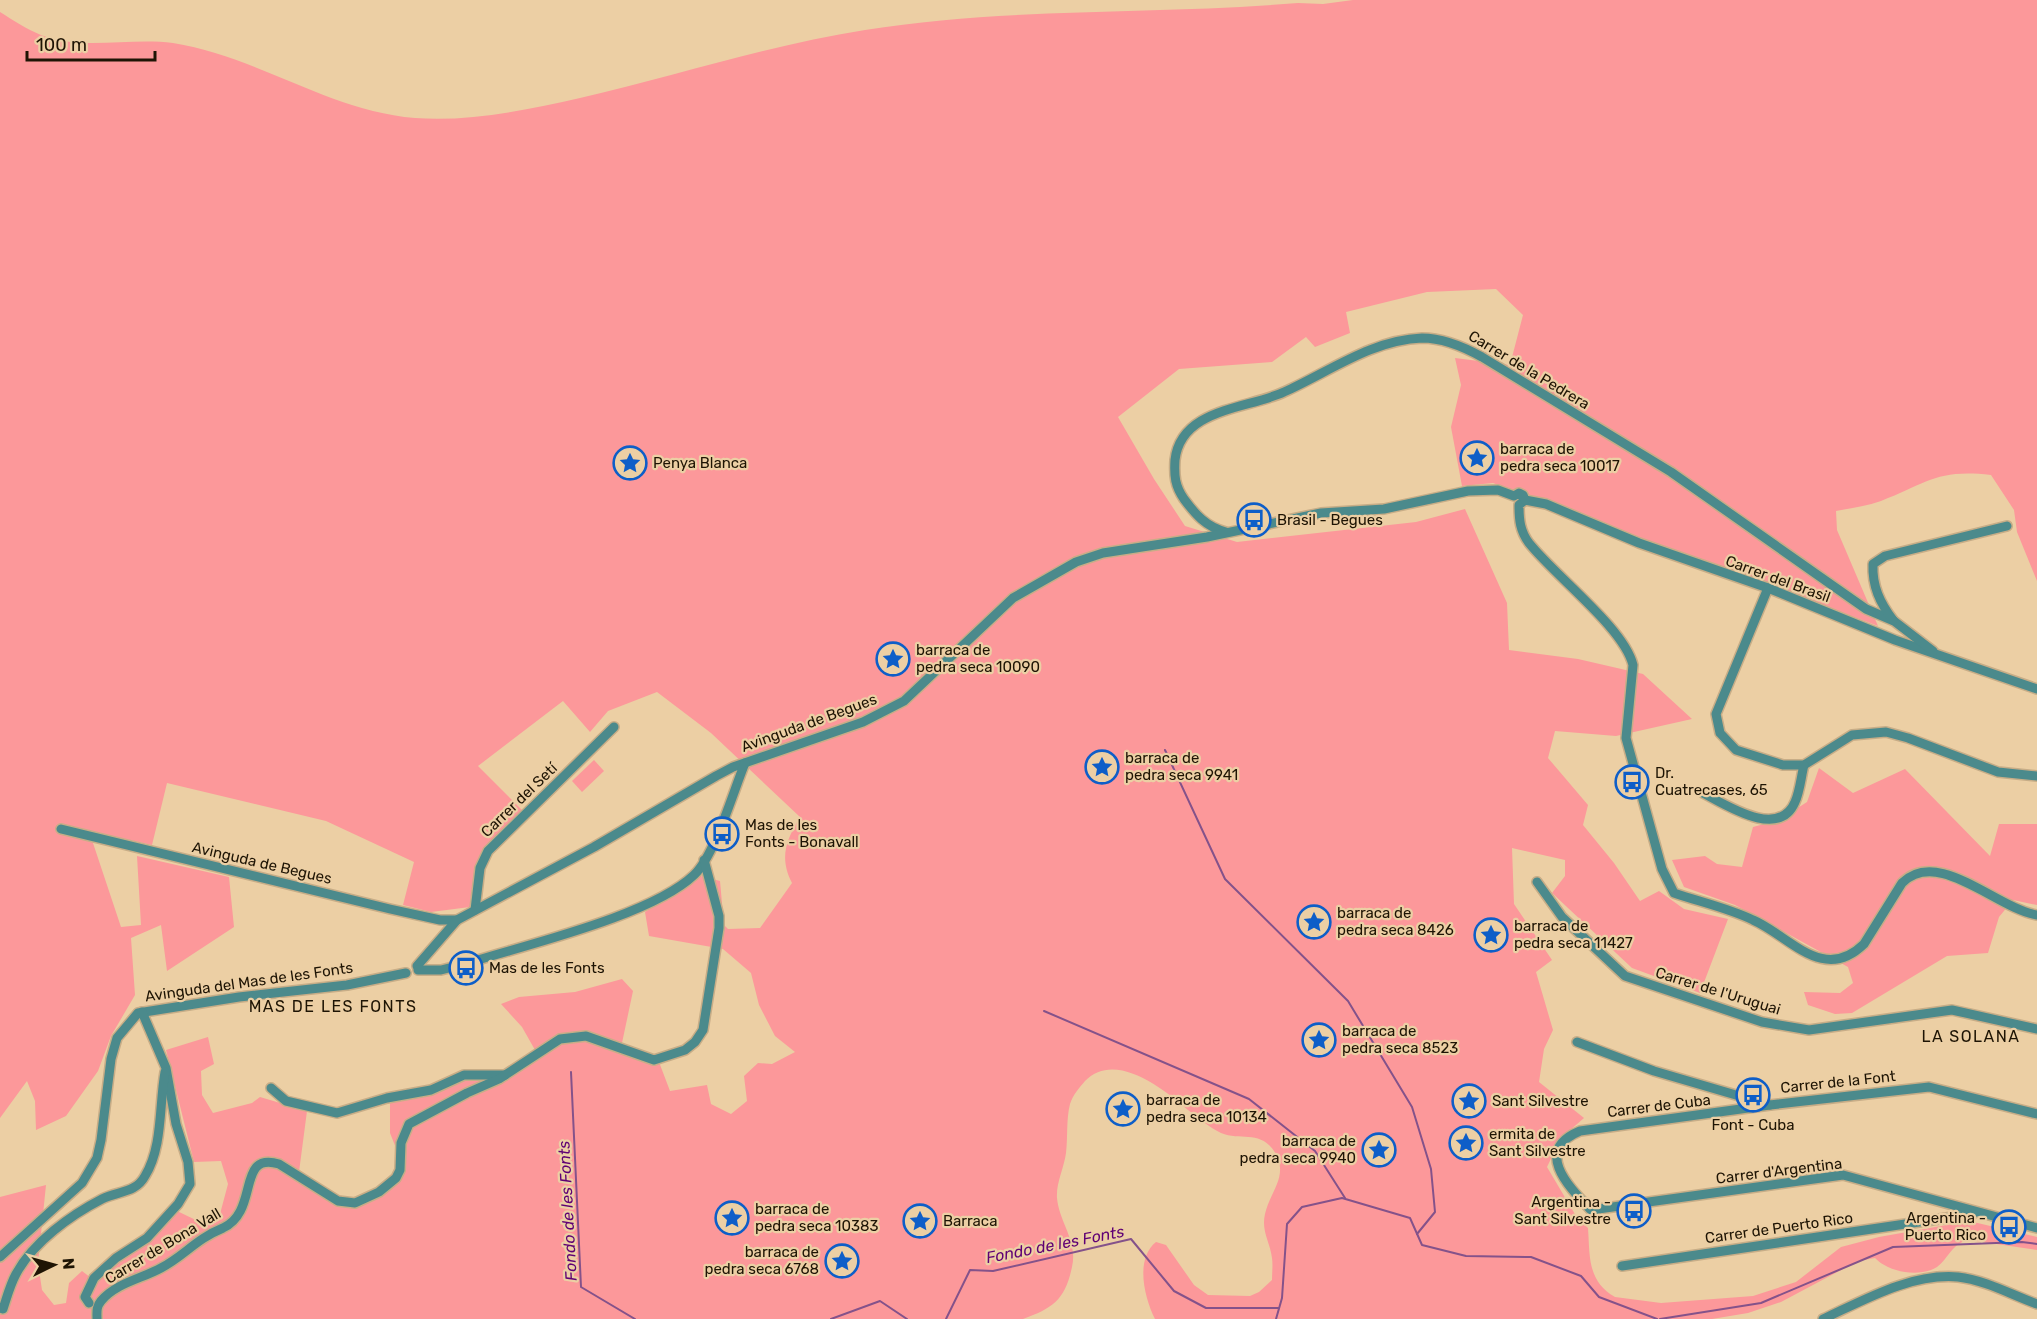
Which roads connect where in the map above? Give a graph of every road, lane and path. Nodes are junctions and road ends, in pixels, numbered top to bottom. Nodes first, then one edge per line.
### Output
1 (1522, 503) junction
2 (2007, 525) dead end
3 (1226, 531) junction
4 (1768, 588) junction
5 (1894, 621) junction
6 (1933, 651) junction
7 (2037, 689) edge
8 (614, 727) dead end
9 (745, 763) junction
10 (1804, 765) junction
11 (2037, 776) edge
12 (1703, 793) dead end
13 (61, 829) dead end
14 (704, 860) junction
15 (1537, 882) dead end
16 (475, 910) junction
17 (2037, 915) edge
18 (457, 920) junction
19 (418, 968) junction
20 (142, 1012) junction
21 (2037, 1029) edge
22 (1577, 1042) dead end
23 (166, 1068) junction
24 (505, 1075) junction
25 (271, 1088) dead end
26 (1770, 1105) junction
27 (2037, 1114) edge
28 (1948, 1204) junction
29 (1591, 1210) joint
30 (1979, 1213) junction
31 (1939, 1219) junction
32 (2037, 1228) edge
33 (0, 1257) edge
34 (1622, 1266) dead end
35 (89, 1302) dead end
36 (2037, 1304) edge
37 (1, 1308) edge
38 (97, 1319) edge
39 (1823, 1319) edge

1 - 3 street, Carrer del Brasil
1 - 4 street, Carrer del Brasil
1 - 17 street
2 - 5 street
3 - 5 street, Carrer de la Pedrera
3 - 9 street, Avinguda de Begues
4 - 6 street, Carrer del Brasil
4 - 10 street
5 - 6 street, Carrer de la Pedrera
6 - 7 street, Carrer del Brasil
8 - 16 street, Carrer del Setí
9 - 14 street
9 - 16 street, Avinguda de Begues
10 - 11 street
10 - 12 street
13 - 18 street, Avinguda de Begues
14 - 19 street
14 - 24 street, Carrer de Bona Vall
15 - 21 street, Carrer de l'Uruguai
16 - 18 street, Avinguda de Begues
18 - 19 street, Avinguda de Begues
19 - 20 street, Avinguda del Mas de les Fonts
20 - 23 street
20 - 33 street, Avinguda del Mas de les Fonts
22 - 26 street, Carrer de la Font
23 - 35 street
23 - 37 street
24 - 25 street
24 - 38 street, Carrer de Bona Vall
26 - 27 street, Carrer de la Font
26 - 29 street, Carrer de Cuba
28 - 29 street, Carrer d'Argentina
28 - 30 street, Carrer d'Argentina
28 - 31 street
30 - 31 street, Carrer de Puerto Rico
30 - 32 street, Carrer d'Argentina
31 - 34 street, Carrer de Puerto Rico
36 - 39 street

